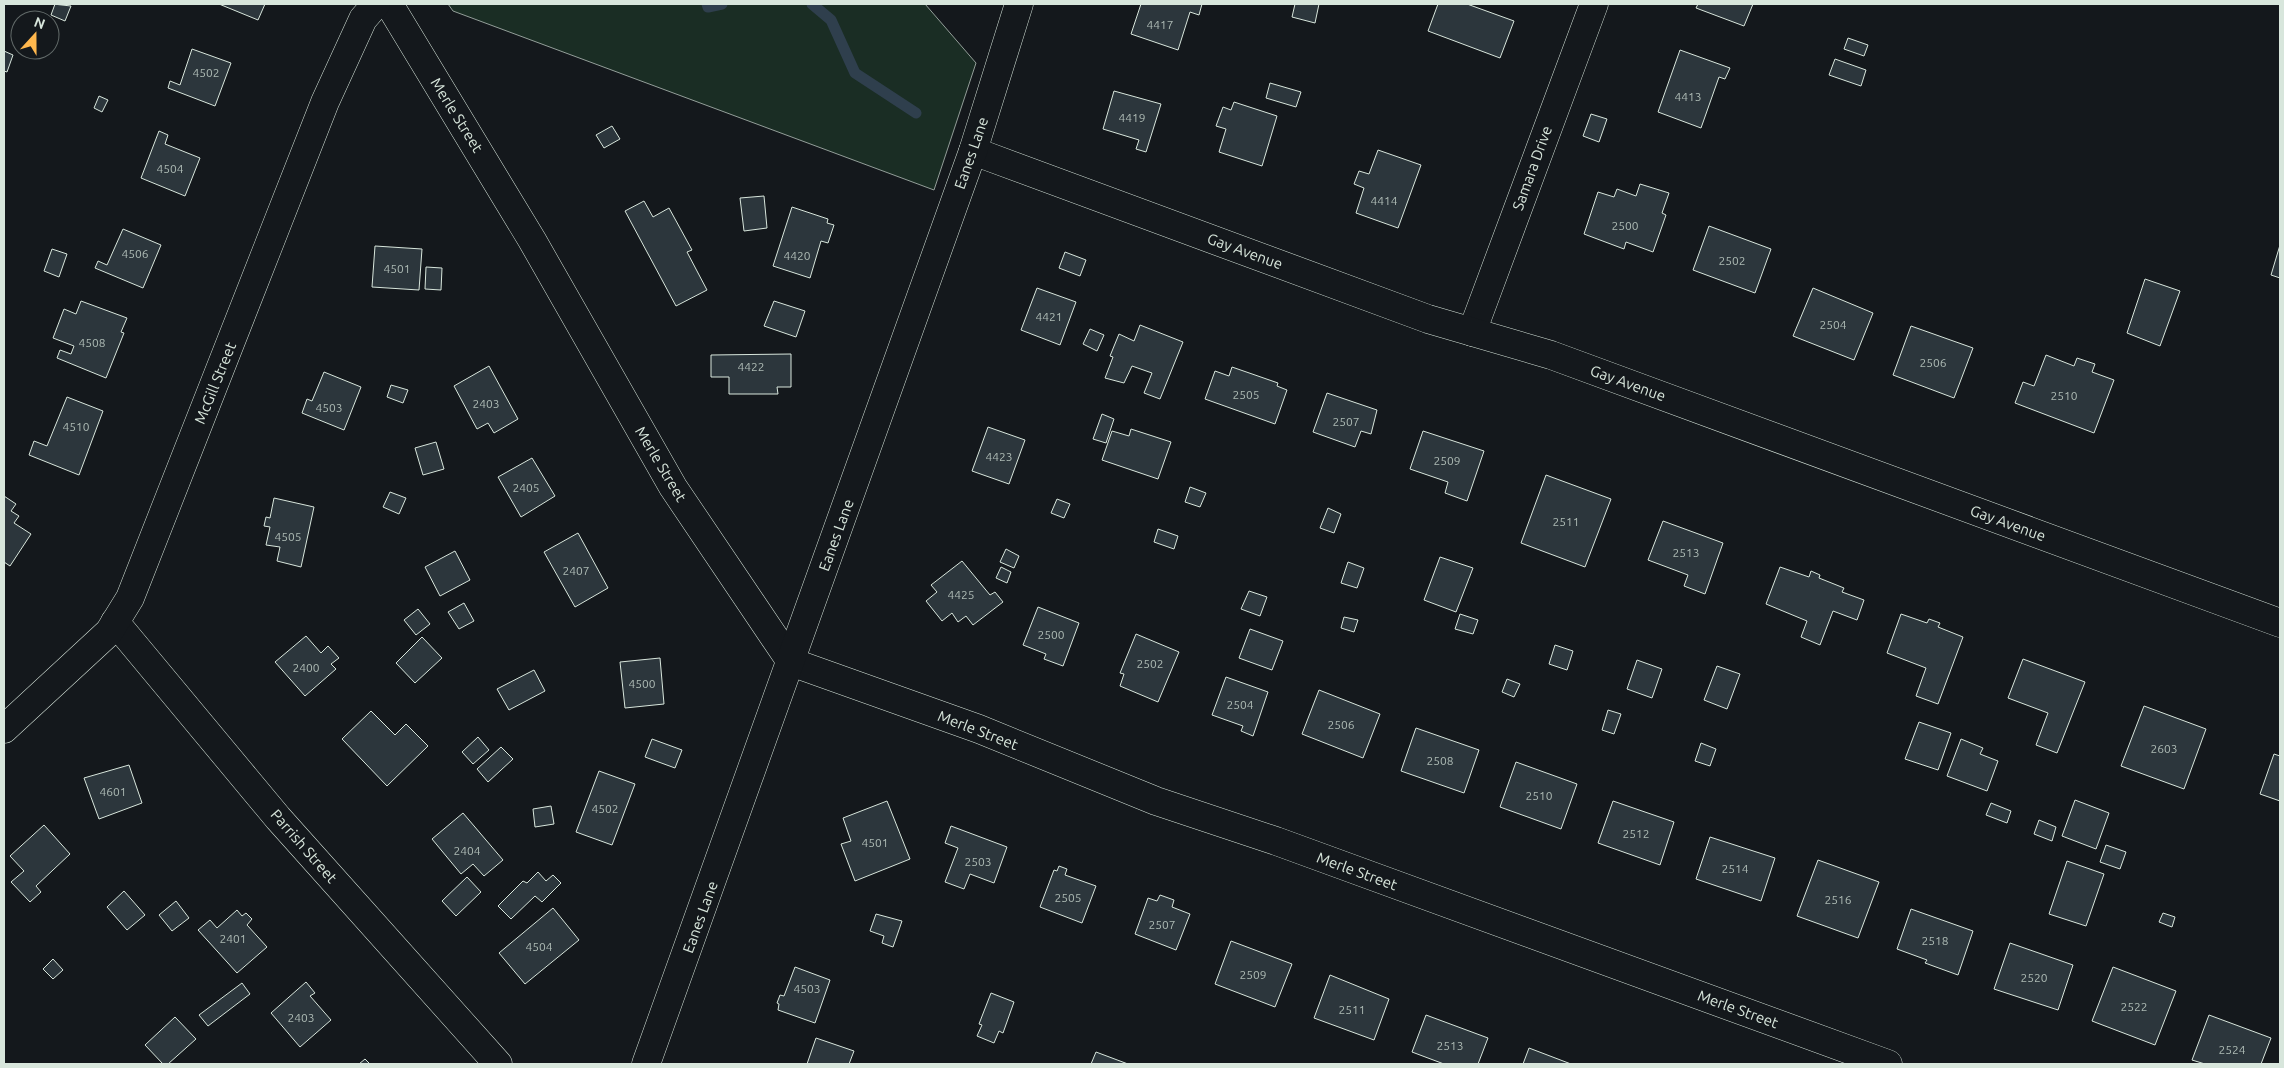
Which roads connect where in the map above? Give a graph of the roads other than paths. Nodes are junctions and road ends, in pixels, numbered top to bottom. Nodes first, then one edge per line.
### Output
1 (376, 4) edge
2 (389, 4) edge
3 (1019, 4) edge
4 (1594, 4) edge
5 (973, 150) junction
6 (1472, 332) junction
7 (115, 622) junction
8 (2280, 623) edge
9 (791, 662) junction
10 (4, 729) edge
11 (498, 1064) edge
12 (646, 1064) edge
13 (1888, 1064) edge

1 - 7 street, McGill Street
2 - 9 street, Merle Street
3 - 5 street, Eanes Lane
4 - 6 street, Samara Drive
5 - 6 street, Gay Avenue
5 - 9 street, Eanes Lane
6 - 8 street, Gay Avenue
7 - 10 street, McGill Street
7 - 11 street, Parrish Street
9 - 12 street, Eanes Lane
9 - 13 street, Merle Street

